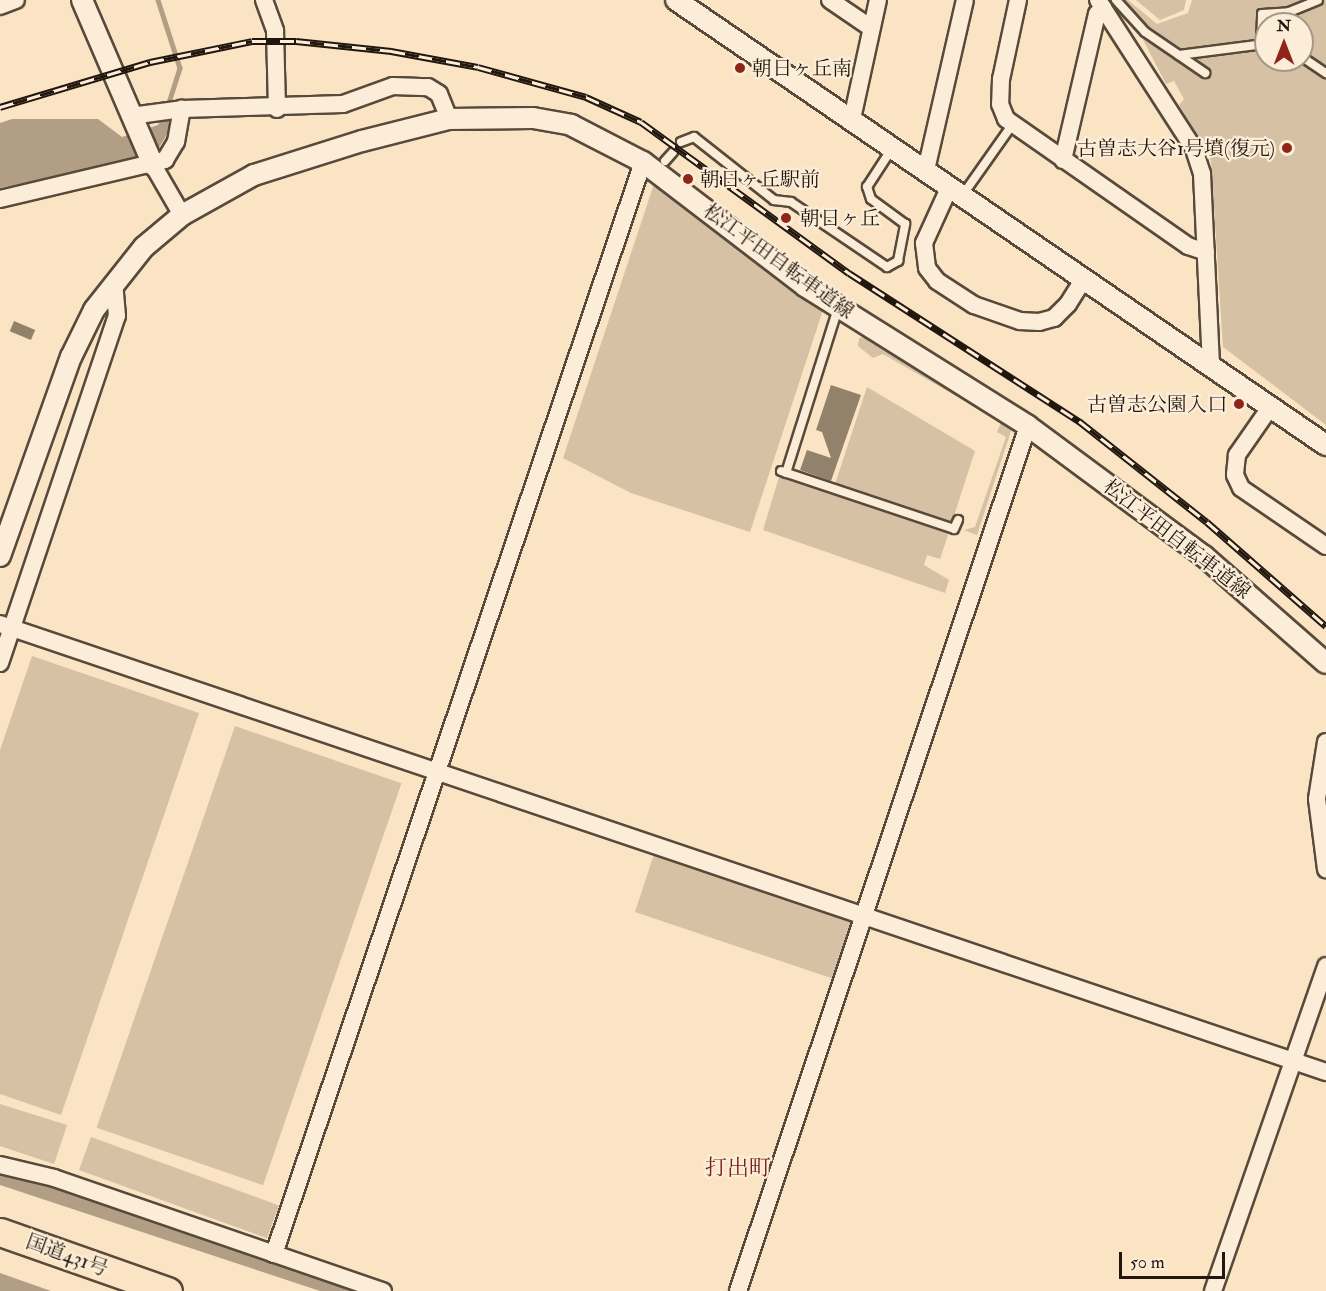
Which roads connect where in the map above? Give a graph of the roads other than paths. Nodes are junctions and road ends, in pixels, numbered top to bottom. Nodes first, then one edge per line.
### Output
1 (16, 0) edge
2 (82, 0) edge
3 (264, 0) edge
4 (676, 0) edge
5 (830, 0) edge
6 (878, 0) edge
7 (965, 0) edge
8 (1018, 0) edge
9 (1318, 0) edge
10 (1106, 2) edge
11 (0, 6) edge
12 (1289, 12) edge
13 (871, 28) junction
14 (1254, 46) edge
15 (1178, 55) junction
16 (1205, 74) dead end
17 (173, 109) junction
18 (277, 109) junction
19 (449, 119) junction
20 (852, 119) junction
21 (134, 123) junction
22 (1012, 126) junction
23 (681, 142) dead end
24 (893, 147) junction
25 (673, 152) dead end
26 (151, 160) junction
27 (1063, 160) junction
28 (665, 161) dead end
29 (643, 162) junction
30 (926, 170) junction
31 (959, 186) junction
32 (0, 199) edge
33 (182, 215) junction
34 (1206, 252) junction
35 (1084, 278) junction
36 (114, 284) junction
37 (839, 307) junction
38 (1211, 365) junction
39 (1271, 406) junction
40 (1028, 426) junction
41 (1326, 445) edge
42 (958, 520) dead end
43 (1326, 546) edge
44 (0, 554) edge
45 (6, 626) edge
46 (0, 663) edge
47 (1326, 663) edge
48 (1326, 742) edge
49 (437, 771) junction
50 (1326, 869) edge
51 (865, 916) junction
52 (1326, 966) edge
53 (1292, 1061) junction
54 (1326, 1072) edge
55 (0, 1165) edge
56 (0, 1232) edge
57 (274, 1254) junction
58 (168, 1291) edge
59 (383, 1291) edge
60 (738, 1291) edge
61 (1213, 1291) edge

1 - 11 street
2 - 21 street
3 - 18 street
4 - 20 street
5 - 13 street
6 - 13 street
7 - 30 street
8 - 22 street
9 - 12 lane
10 - 15 lane
10 - 27 street
10 - 34 street
13 - 20 street
14 - 15 lane
15 - 16 lane
17 - 18 street
17 - 21 street
17 - 26 street
18 - 19 street
19 - 29 street, 松江平田自転車道線
19 - 33 street, 松江平田自転車道線
20 - 24 street
21 - 26 street
22 - 27 street
22 - 31 lane
23 - 24 lane
24 - 30 street
25 - 28 lane
26 - 32 street
26 - 33 street
27 - 34 street
29 - 37 street, 松江平田自転車道線
29 - 49 street
30 - 31 street
31 - 35 street
31 - 35 street
33 - 36 street, 松江平田自転車道線
34 - 38 street
35 - 38 street
36 - 44 street, 松江平田自転車道線
36 - 45 street
37 - 40 street, 松江平田自転車道線
37 - 42 lane
38 - 39 street
39 - 41 street
39 - 43 street
40 - 47 street, 松江平田自転車道線
40 - 51 street
45 - 46 street
45 - 49 street
48 - 50 street
49 - 51 street
49 - 57 street
51 - 53 street
51 - 60 street
52 - 53 street
53 - 54 street
53 - 61 street
55 - 57 street
56 - 58 highway, 国道431号
57 - 59 street

